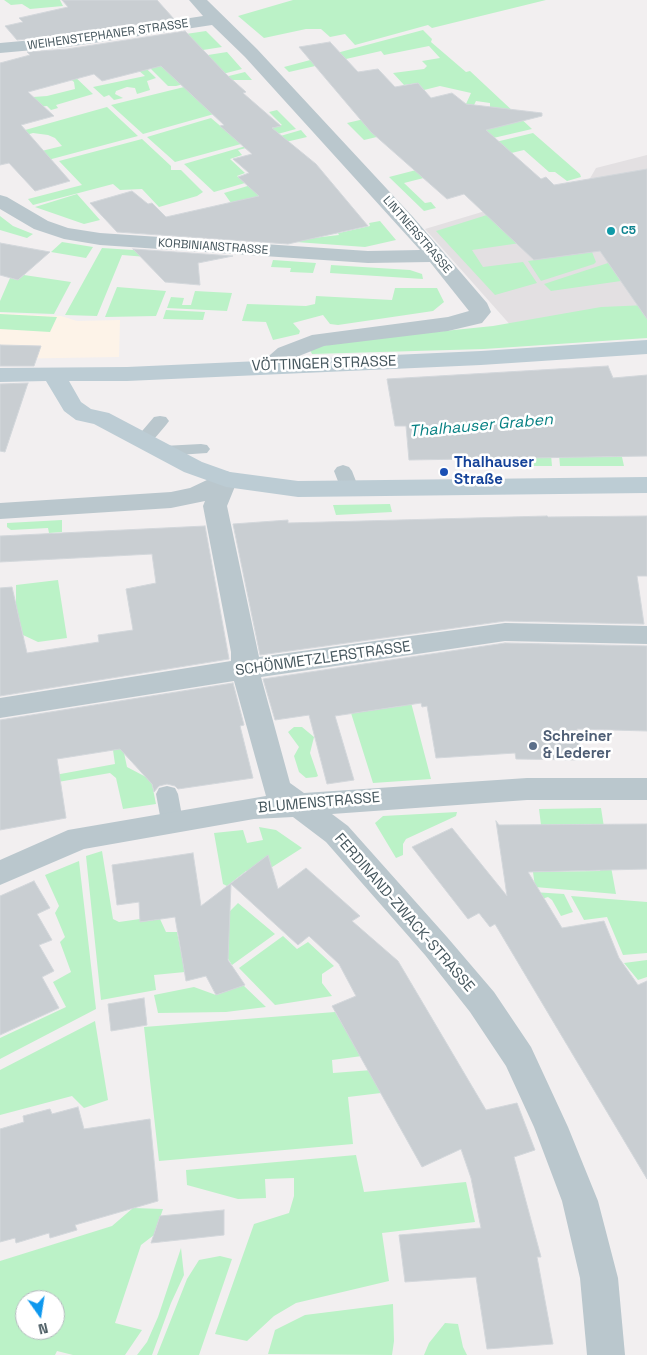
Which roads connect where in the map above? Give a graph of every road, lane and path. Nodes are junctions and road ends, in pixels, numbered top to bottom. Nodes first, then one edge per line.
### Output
1 (197, 0) edge
2 (216, 19) junction
3 (0, 48) edge
4 (0, 201) edge
5 (435, 256) junction
6 (647, 347) edge
7 (271, 366) junction
8 (0, 375) edge
9 (96, 375) junction
10 (54, 376) junction
11 (101, 418) junction
12 (160, 421) dead end
13 (153, 446) junction
14 (201, 449) dead end
15 (226, 479) junction
16 (647, 485) edge
17 (0, 511) edge
18 (647, 635) edge
19 (246, 669) junction
20 (0, 708) edge
21 (647, 790) edge
22 (294, 804) junction
23 (0, 873) edge
24 (606, 1355) edge

1 - 2 street, LINTNERSTRASSE
2 - 3 street, WEIHENSTEPHANER STRASSE
2 - 5 street, LINTNERSTRASSE
4 - 5 street, KORBINIANSTRASSE
5 - 7 street, LINTNERSTRASSE
6 - 7 main road, VÖTTINGER STRASSE
7 - 9 main road, VÖTTINGER STRASSE
8 - 10 main road, VÖTTINGER STRASSE
9 - 10 main road, VÖTTINGER STRASSE
9 - 11 main road
10 - 11 main road
11 - 13 main road
12 - 13 lane
13 - 14 lane
13 - 15 main road
15 - 16 main road
15 - 17 street
15 - 19 street, FERDINAND-ZWACK-STRASSE
18 - 19 street, SCHÖNMETZLERSTRASSE
19 - 20 street, SCHÖNMETZLERSTRASSE
19 - 22 street, FERDINAND-ZWACK-STRASSE
21 - 22 street, BLUMENSTRASSE
22 - 23 street, BLUMENSTRASSE
22 - 24 street, FERDINAND-ZWACK-STRASSE

